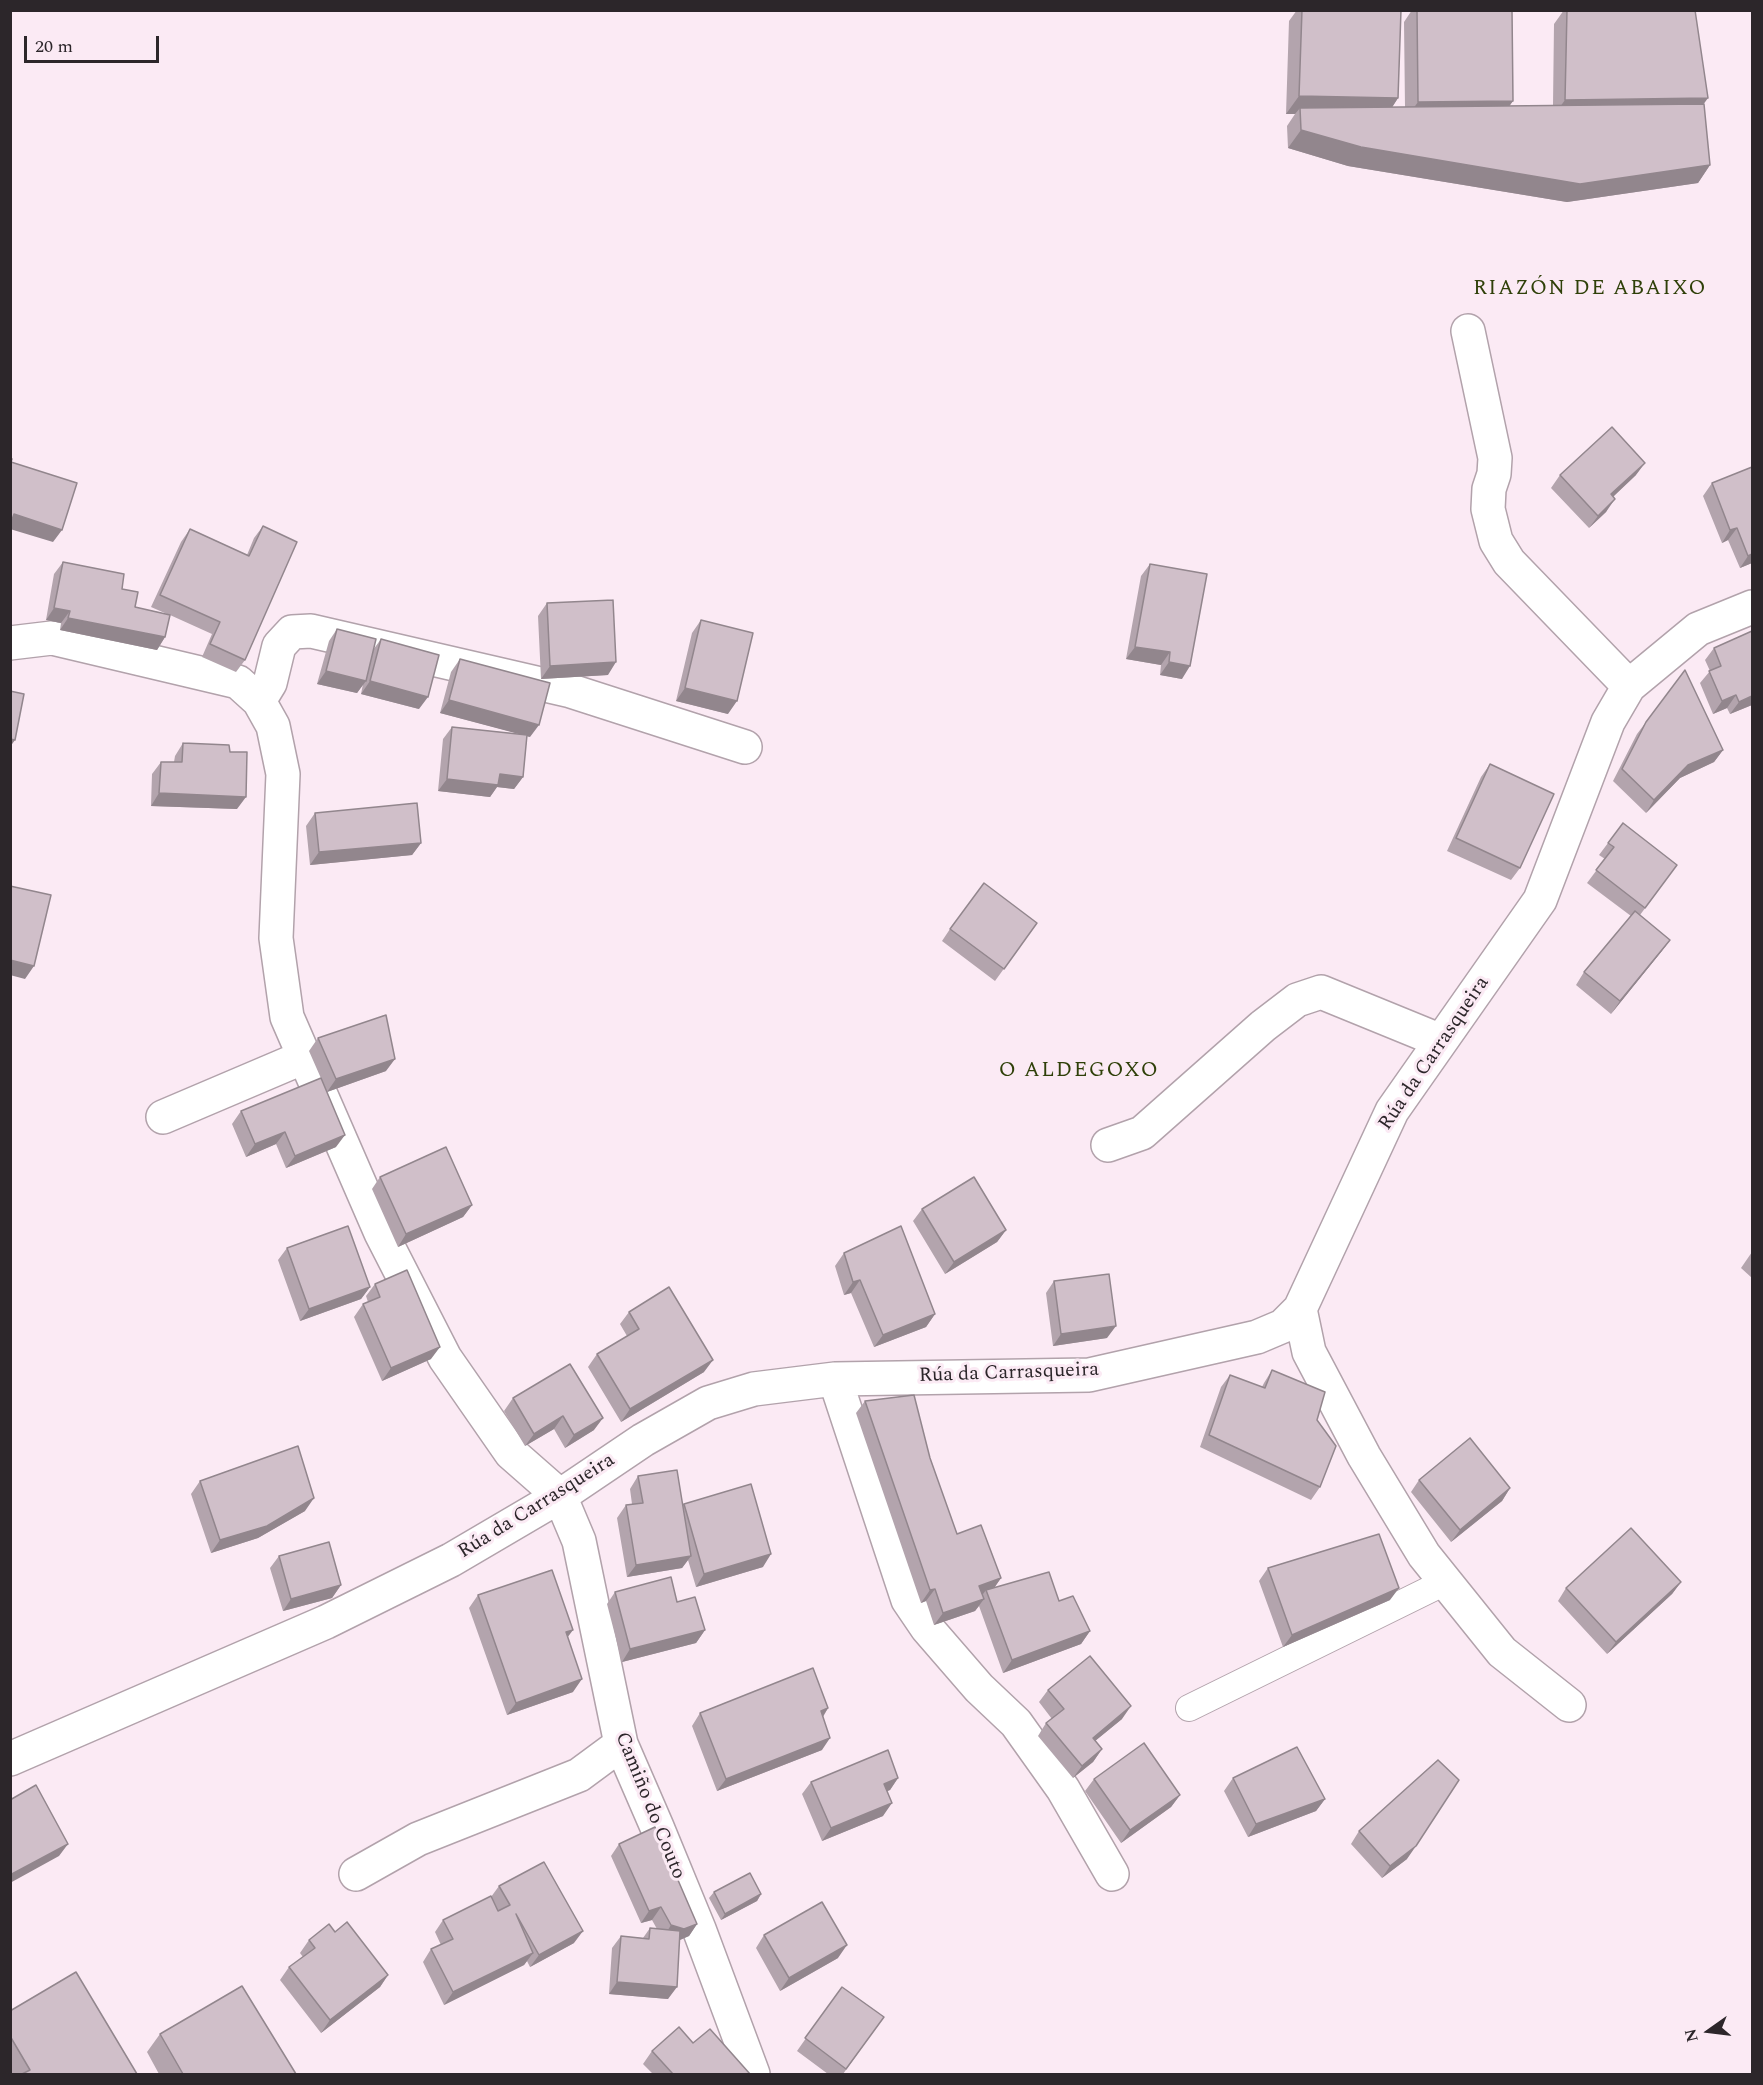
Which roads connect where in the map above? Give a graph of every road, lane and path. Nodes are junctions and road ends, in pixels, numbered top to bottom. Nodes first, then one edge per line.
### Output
1 (1468, 331) dead end
2 (1752, 607) edge
3 (10, 642) edge
4 (1629, 686) junction
5 (259, 701) junction
6 (745, 747) dead end
7 (1441, 1041) junction
8 (304, 1057) junction
9 (163, 1117) dead end
10 (1108, 1145) dead end
11 (1300, 1309) junction
12 (835, 1379) junction
13 (560, 1496) junction
14 (1445, 1582) junction
15 (1569, 1705) dead end
16 (1189, 1708) dead end
17 (621, 1744) junction
18 (10, 1759) edge
19 (356, 1874) dead end
20 (1112, 1874) dead end
21 (753, 2074) edge

1 - 4 street
2 - 4 street, Rúa da Carrasqueira
3 - 5 street
4 - 7 street, Rúa da Carrasqueira
5 - 6 street
5 - 8 street
7 - 10 street
7 - 11 street, Rúa da Carrasqueira
8 - 9 street
8 - 13 street
11 - 12 street, Rúa da Carrasqueira
11 - 14 street
12 - 13 street, Rúa da Carrasqueira
12 - 20 street
13 - 17 street, Camiño do Couto
13 - 18 street, Rúa da Carrasqueira
14 - 15 street
14 - 16 lane
17 - 19 street
17 - 21 street, Camiño do Couto

